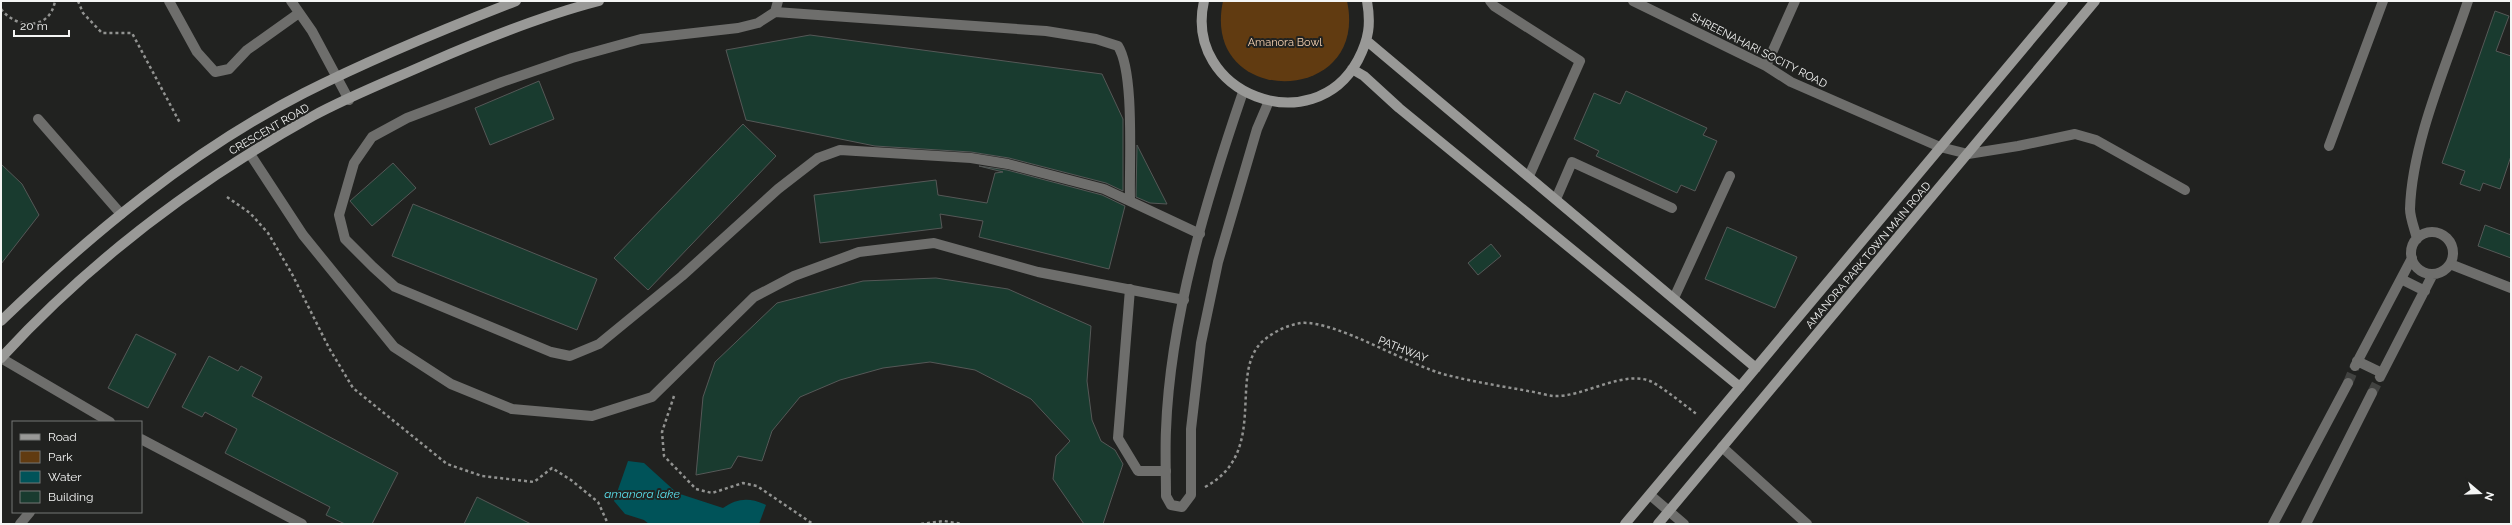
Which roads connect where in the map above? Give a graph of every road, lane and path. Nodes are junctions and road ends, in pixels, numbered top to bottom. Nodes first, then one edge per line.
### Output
1 (55, 1) edge
2 (78, 1) edge
3 (169, 1) edge
4 (291, 1) edge
5 (516, 1) edge
6 (599, 1) edge
7 (778, 1) edge
8 (1204, 1) edge
9 (1366, 1) edge
10 (1490, 1) edge
11 (1633, 1) edge
12 (1795, 1) edge
13 (2063, 1) edge
14 (2095, 1) edge
15 (2383, 1) edge
16 (2468, 1) edge
17 (1, 8) edge
18 (775, 12) junction
19 (299, 13) junction
20 (1367, 41) junction
21 (1766, 66) junction
22 (1352, 69) junction
23 (336, 78) junction
24 (1243, 92) junction
25 (348, 100) junction
26 (1269, 101) junction
27 (38, 119) dead end
28 (180, 122) dead end
29 (2329, 146) dead end
30 (1940, 147) junction
31 (250, 154) junction
32 (1968, 154) junction
33 (1528, 176) junction
34 (1730, 176) dead end
35 (2185, 190) dead end
36 (227, 197) dead end
37 (1130, 199) junction
38 (1556, 199) junction
39 (1672, 208) dead end
40 (122, 214) junction
41 (1200, 234) junction
42 (2417, 239) junction
43 (2412, 258) junction
44 (2450, 264) junction
45 (2433, 274) junction
46 (2401, 279) junction
47 (2511, 288) edge
48 (1130, 289) junction
49 (2425, 291) junction
50 (1674, 298) junction
51 (1184, 300) junction
52 (1, 321) edge
53 (1, 358) edge
54 (1756, 368) junction
55 (2348, 383) tunnel mouth
56 (1740, 387) junction
57 (676, 391) dead end
58 (2372, 393) tunnel mouth
59 (106, 421) edge
60 (1709, 424) junction
61 (142, 440) edge
62 (1722, 447) junction
63 (1166, 471) junction
64 (1190, 495) junction
65 (1650, 495) junction
66 (1668, 511) junction
67 (29, 513) edge
68 (20, 524) edge
69 (302, 524) edge
70 (608, 524) edge
71 (813, 524) edge
72 (921, 524) edge
73 (962, 524) edge
74 (1625, 524) edge
75 (1658, 524) edge
76 (1684, 524) edge
77 (1807, 524) edge
78 (2273, 524) edge
79 (2306, 524) edge

1 - 17 path
2 - 28 path
3 - 19 street
4 - 19 street
5 - 23 main road, CRESCENT ROAD
6 - 25 main road, CRESCENT ROAD
7 - 18 street
8 - 24 main road
9 - 20 main road
10 - 33 street
11 - 21 street, SHREENAHARI SOCITY ROAD
12 - 21 street
13 - 30 main road, AMANORA PARK TOWN MAIN ROAD
14 - 32 main road, AMANORA PARK TOWN MAIN ROAD
15 - 29 street
16 - 42 street
18 - 37 street
18 - 37 street
19 - 23 street
20 - 22 main road
20 - 33 main road
21 - 30 street, SHREENAHARI SOCITY ROAD
22 - 26 main road
22 - 56 main road
23 - 25 street
23 - 40 main road, CRESCENT ROAD
24 - 26 main road
24 - 41 street
25 - 31 main road, CRESCENT ROAD
26 - 64 street
27 - 40 street
30 - 32 street, SHREENAHARI SOCITY ROAD
30 - 54 main road, AMANORA PARK TOWN MAIN ROAD
31 - 48 street
31 - 53 main road, CRESCENT ROAD
32 - 35 street
32 - 62 main road, AMANORA PARK TOWN MAIN ROAD
33 - 38 main road
34 - 50 street
36 - 70 path
37 - 41 street
38 - 39 street
38 - 50 main road
40 - 52 main road, CRESCENT ROAD
41 - 51 street
42 - 43 street
42 - 44 street
43 - 45 street
43 - 46 street
44 - 45 street
44 - 47 street
45 - 49 street
46 - 49 street
46 - 49 street
48 - 51 street
48 - 63 street
50 - 54 main road
51 - 63 street
53 - 59 street
54 - 56 main road, AMANORA PARK TOWN MAIN ROAD
55 - 78 street
56 - 60 main road, AMANORA PARK TOWN MAIN ROAD
57 - 71 path
58 - 79 street
60 - 64 path, PATHWAY
60 - 65 main road, AMANORA PARK TOWN MAIN ROAD
61 - 69 street
62 - 66 main road, AMANORA PARK TOWN MAIN ROAD
62 - 77 street
63 - 64 street
65 - 66 street
65 - 74 main road, AMANORA PARK TOWN MAIN ROAD
66 - 75 main road, AMANORA PARK TOWN MAIN ROAD
66 - 76 street
67 - 68 street
72 - 73 path

